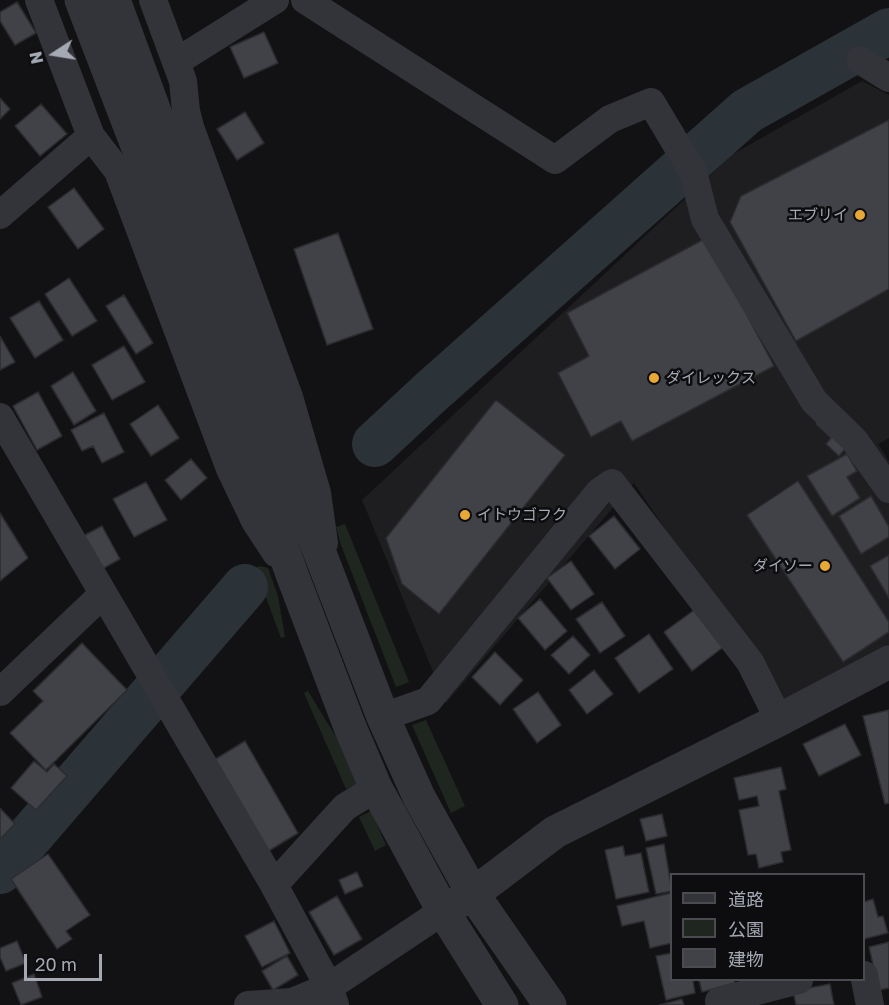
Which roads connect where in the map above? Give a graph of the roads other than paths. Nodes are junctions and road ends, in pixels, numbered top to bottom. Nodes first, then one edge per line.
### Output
1 (39, 0) edge
2 (81, 0) edge
3 (114, 0) edge
4 (153, 0) edge
5 (275, 0) edge
6 (305, 0) edge
7 (860, 60) dead end
8 (176, 62) junction
9 (889, 78) edge
10 (91, 136) junction
11 (0, 215) edge
12 (0, 417) edge
13 (889, 489) edge
14 (327, 566) junction
15 (293, 577) junction
16 (103, 594) junction
17 (889, 662) edge
18 (0, 692) edge
19 (384, 717) junction
20 (779, 720) junction
21 (376, 788) junction
22 (274, 885) junction
23 (472, 894) junction
24 (443, 911) junction
25 (865, 980) edge
26 (795, 981) edge
27 (332, 996) edge
28 (291, 1004) edge
29 (249, 1005) edge
30 (502, 1005) edge
31 (550, 1005) edge
32 (720, 1005) edge
33 (870, 1005) edge

1 - 10 street
2 - 15 street
3 - 14 street
4 - 8 street
5 - 8 street
6 - 13 street
7 - 9 street
8 - 14 street
10 - 11 street
10 - 15 street
12 - 16 street
14 - 19 street
15 - 21 street
16 - 18 street
16 - 22 street
17 - 20 street
19 - 20 street
19 - 23 street
20 - 23 street
21 - 22 street
21 - 24 street
22 - 27 street
23 - 24 street
23 - 31 street
24 - 27 street
24 - 30 street
25 - 33 street
26 - 32 street
27 - 28 street
28 - 29 street

